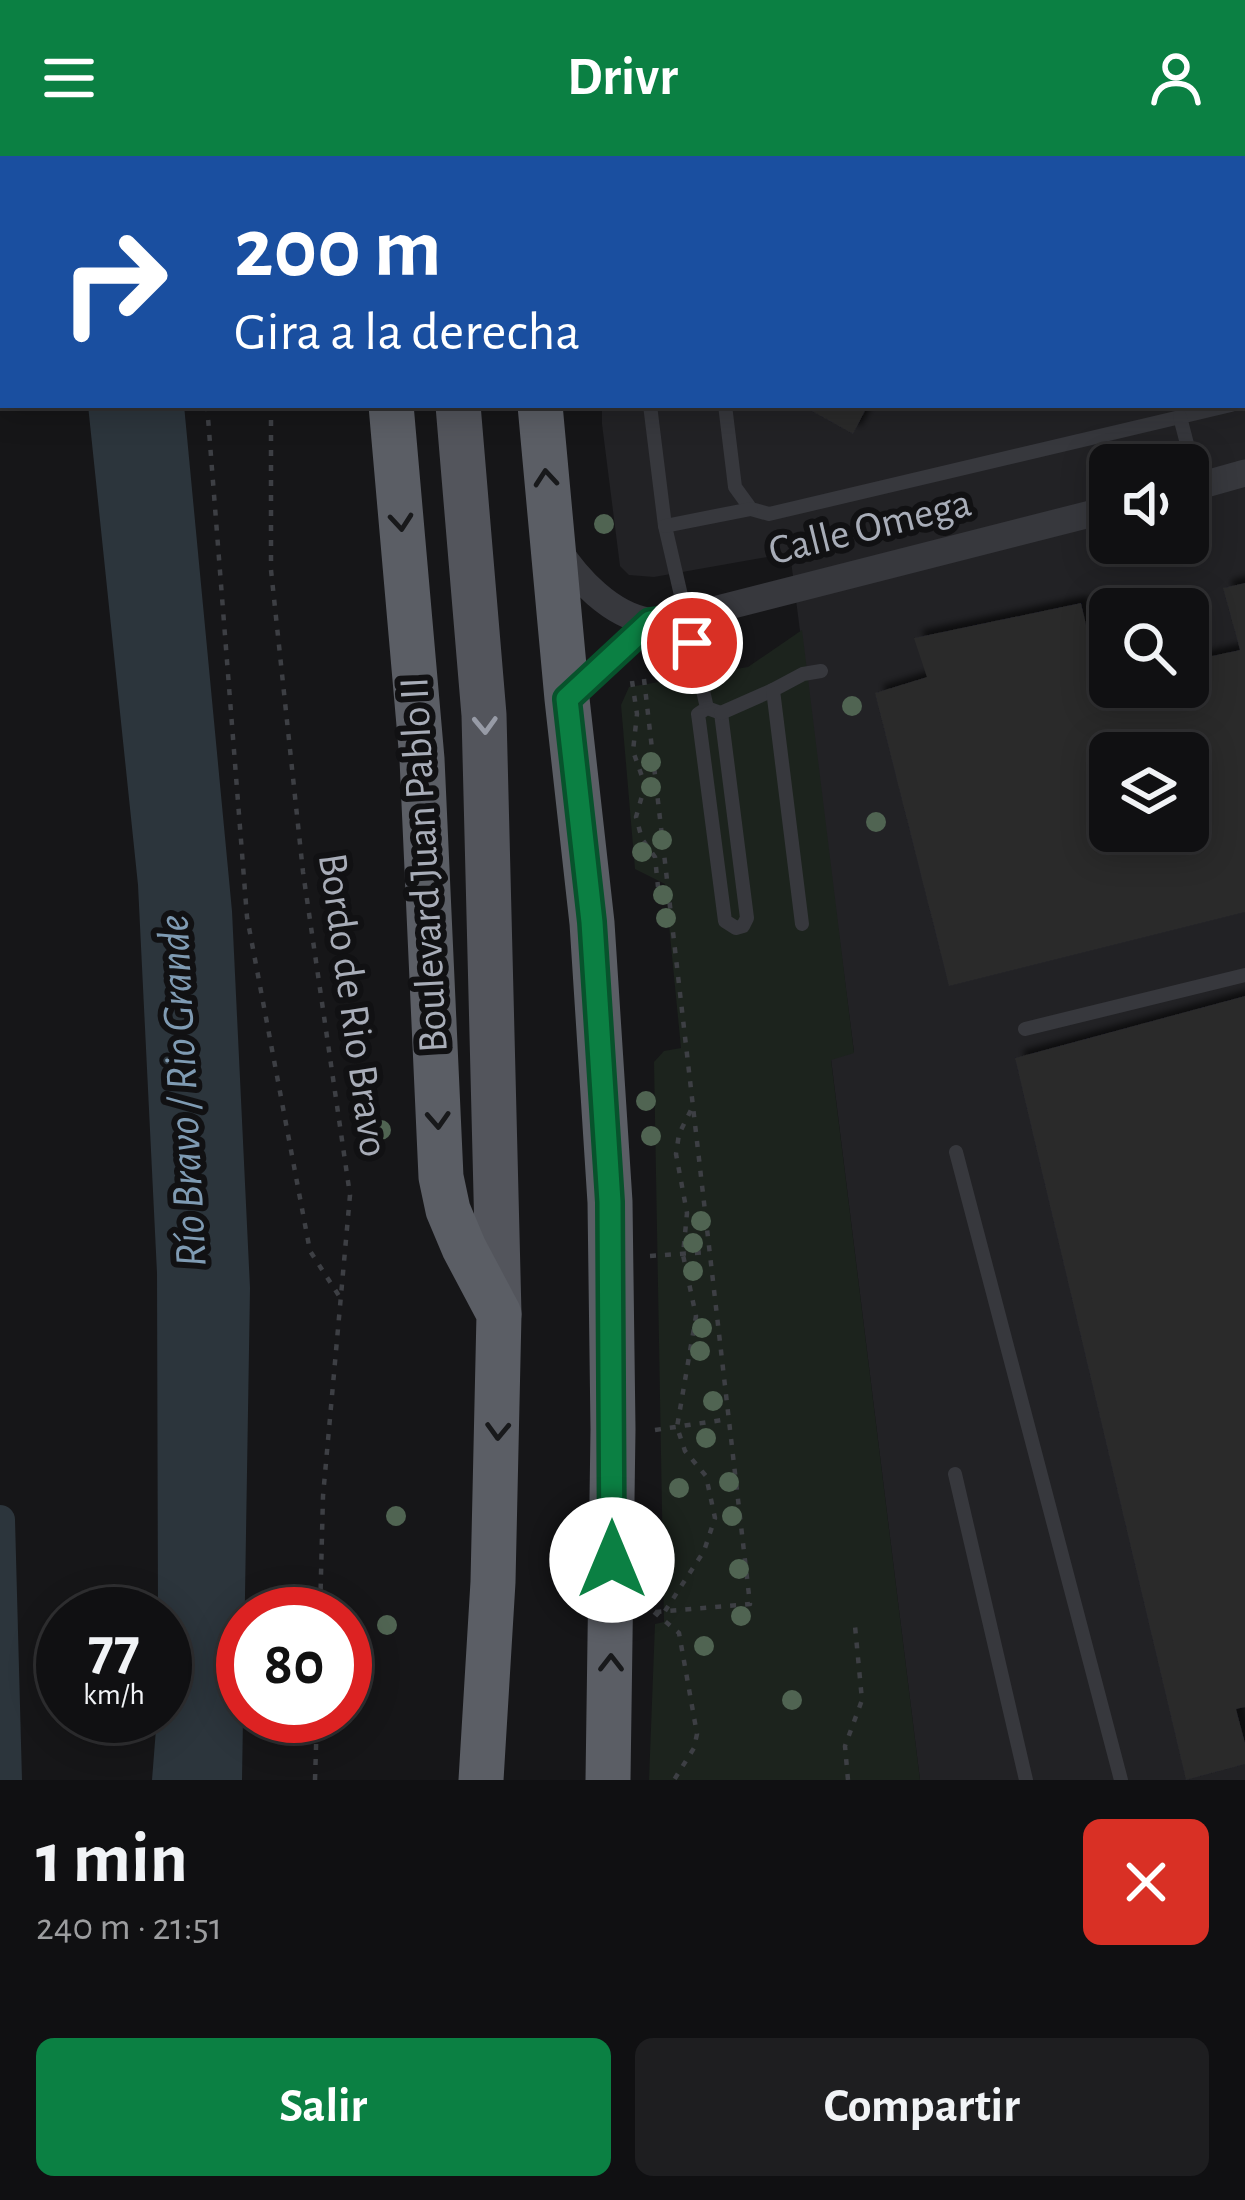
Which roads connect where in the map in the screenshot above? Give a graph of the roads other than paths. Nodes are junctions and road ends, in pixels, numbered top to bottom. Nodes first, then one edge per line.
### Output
1 (391, 408) edge
2 (458, 408) edge
3 (540, 408) edge
4 (650, 408) edge
5 (725, 408) edge
6 (1218, 408) edge
7 (1180, 417) junction
8 (1185, 444) edge
9 (1245, 473) edge
10 (1209, 483) edge
11 (751, 509) junction
12 (1089, 514) edge
13 (665, 526) junction
14 (550, 535) junction
15 (686, 617) junction
16 (650, 622) junction
17 (821, 671) dead end
18 (773, 690) junction
19 (567, 699) junction
20 (714, 711) junction
21 (802, 924) dead end
22 (1245, 975) edge
23 (1025, 1029) dead end
24 (956, 1152) dead end
25 (499, 1314) junction
26 (955, 1474) dead end
27 (481, 1780) edge
28 (608, 1780) edge
29 (1026, 1780) edge
30 (1121, 1780) edge

1 -> 25 highway, Boulevard Juan Pablo II
2 -> 25 main road
14 -> 3 highway
4 - 13 lane
5 - 11 lane
6 - 7 lane
7 - 8 lane
7 - 11 lane
9 - 10 street
11 - 13 lane
12 - 15 street, Calle Omega
13 - 15 lane
14 - 16 street
14 - 19 highway
15 - 16 street, Calle Omega
15 - 20 lane
16 - 19 street
17 - 18 lane
18 - 20 lane
18 - 21 lane
28 -> 19 highway
20 - 20 lane
22 - 23 lane
24 - 30 lane
25 -> 27 highway
26 - 29 lane

